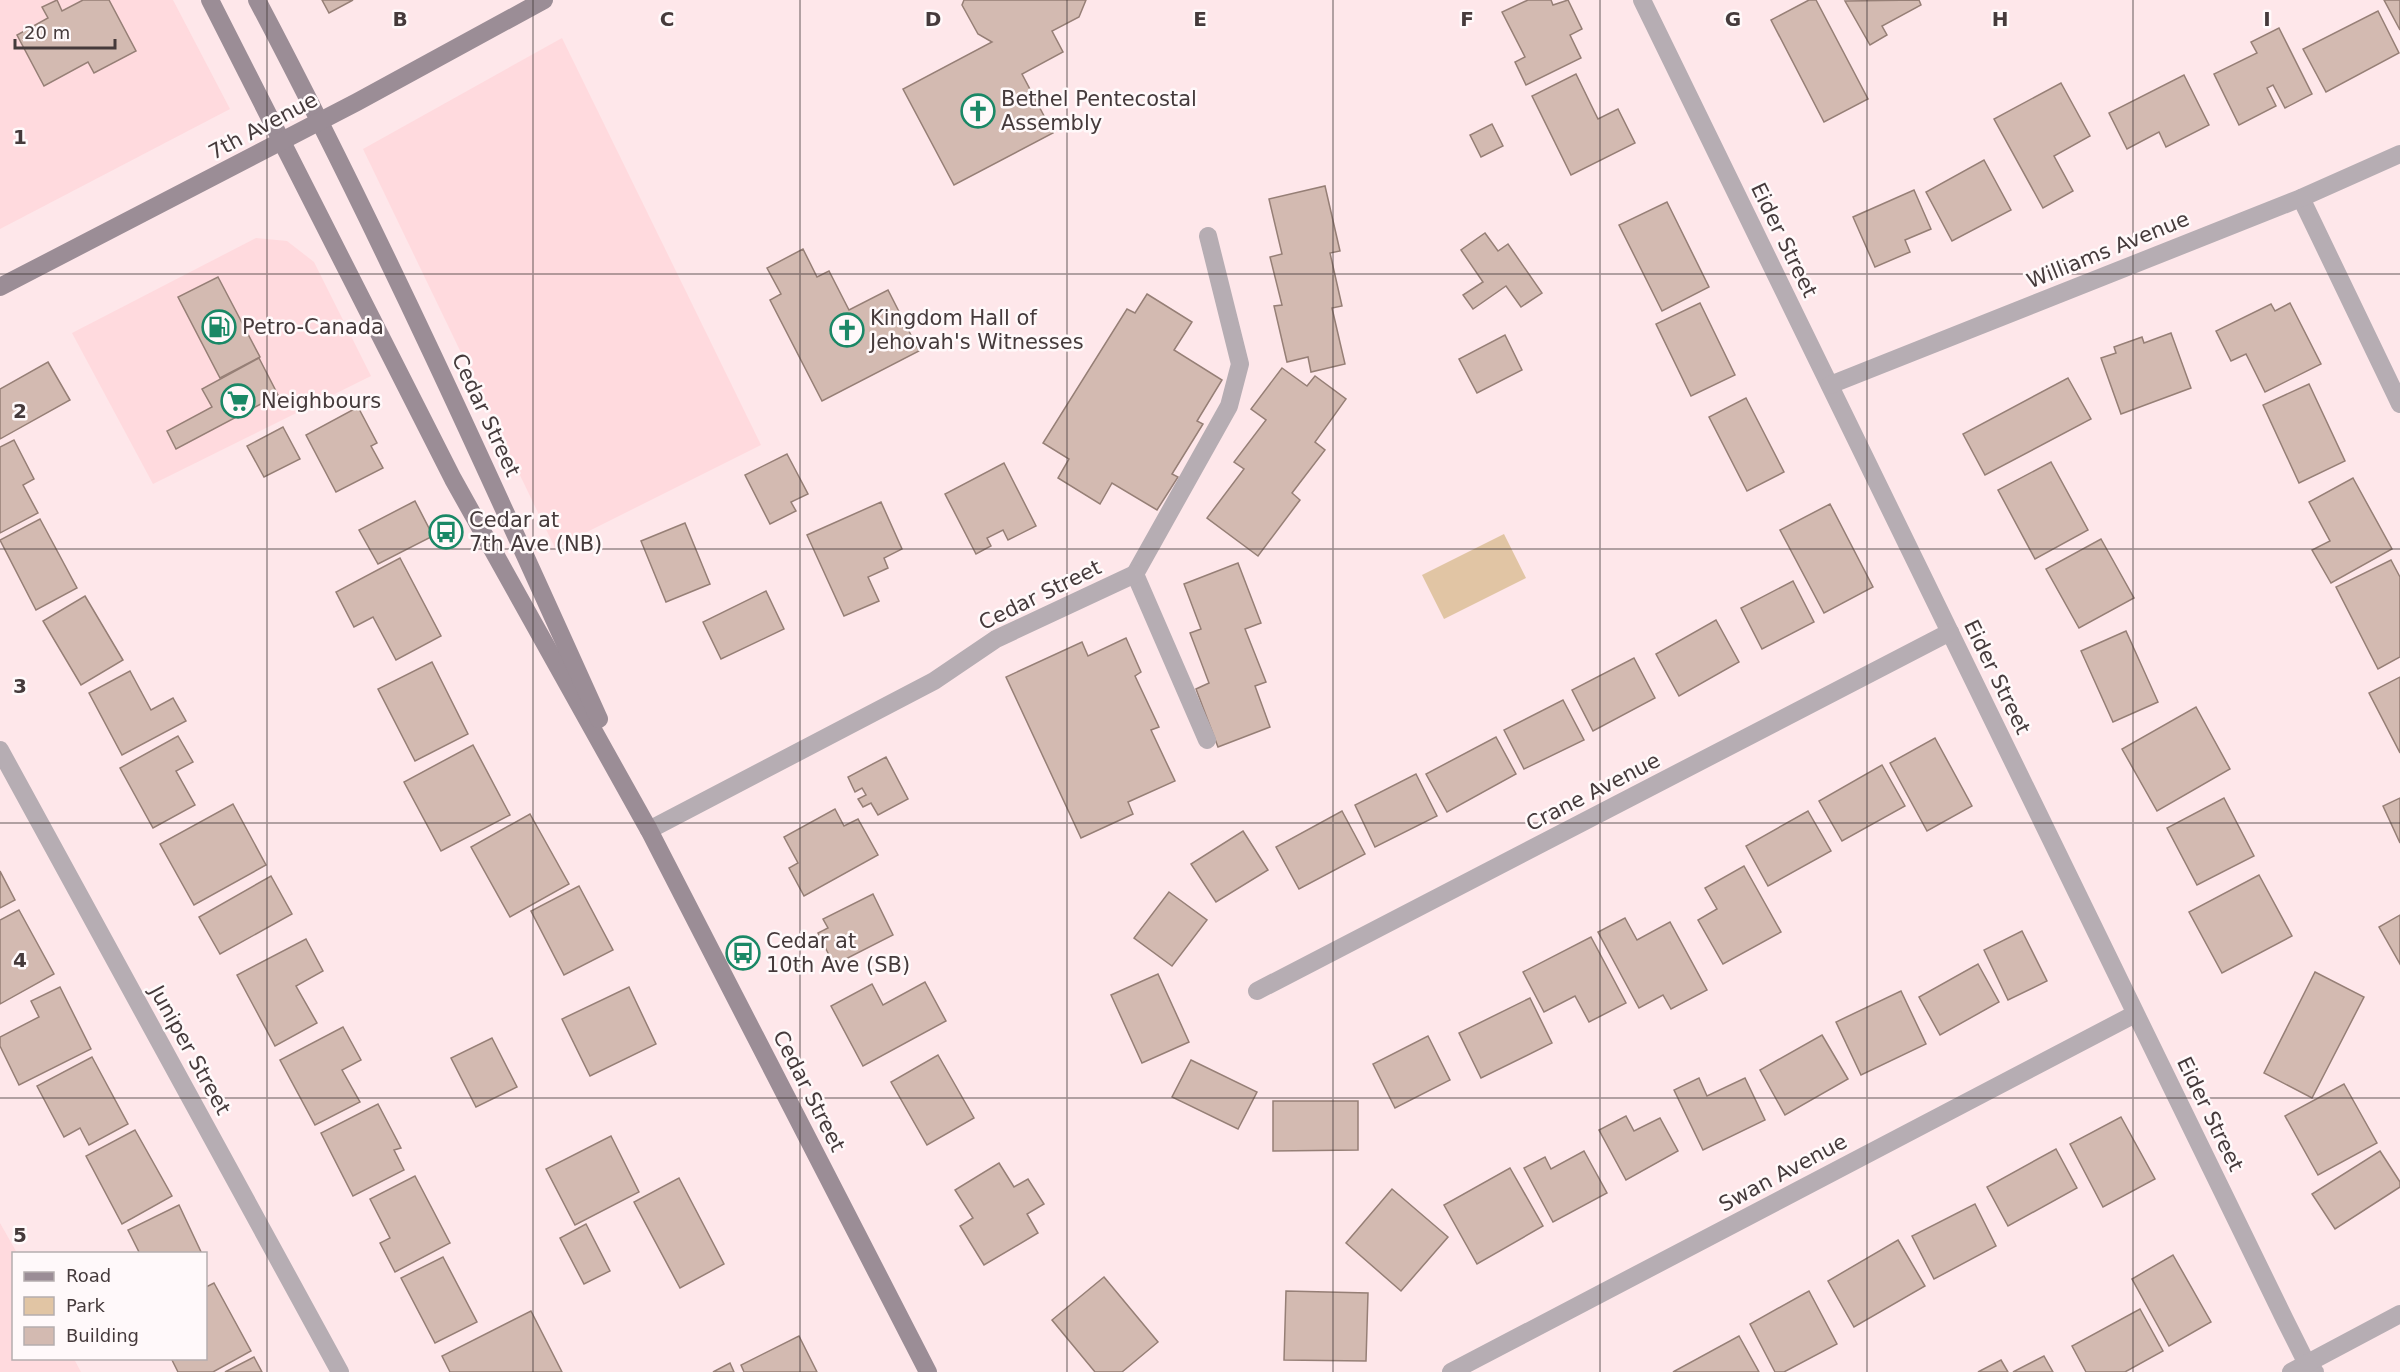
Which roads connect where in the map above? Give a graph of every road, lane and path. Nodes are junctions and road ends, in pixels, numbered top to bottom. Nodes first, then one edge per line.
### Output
1 (210, 0) edge
2 (257, 0) edge
3 (544, 0) edge
4 (1642, 0) edge
5 (321, 121) junction
6 (282, 141) junction
7 (2400, 154) edge
8 (2301, 198) junction
9 (1208, 236) dead end
10 (0, 287) edge
11 (1830, 385) junction
12 (2400, 404) edge
13 (1135, 574) junction
14 (1950, 632) junction
15 (1207, 740) dead end
16 (0, 750) edge
17 (649, 830) junction
18 (1257, 991) dead end
19 (2135, 1014) junction
20 (2400, 1314) edge
21 (2305, 1369) edge
22 (340, 1372) edge
23 (928, 1372) edge
24 (1451, 1372) edge

1 - 6 main road, Cedar Street
2 - 5 main road, Cedar Street
3 - 5 main road, 7th Avenue
4 - 11 street, Eider Street
5 - 6 main road, 7th Avenue
5 - 17 main road, Cedar Street
6 - 10 main road, 7th Avenue
6 - 17 main road, Cedar Street
7 - 8 street, Williams Avenue
8 - 11 street, Williams Avenue
8 - 12 street
9 - 13 street, Cedar Street
11 - 14 street, Eider Street
13 - 15 street, Cedar Street
13 - 17 street, Cedar Street
14 - 18 street, Crane Avenue
14 - 19 street, Eider Street
16 - 22 street, Juniper Street
17 - 23 main road, Cedar Street
19 - 21 street, Eider Street
19 - 24 street, Swan Avenue
20 - 21 street

